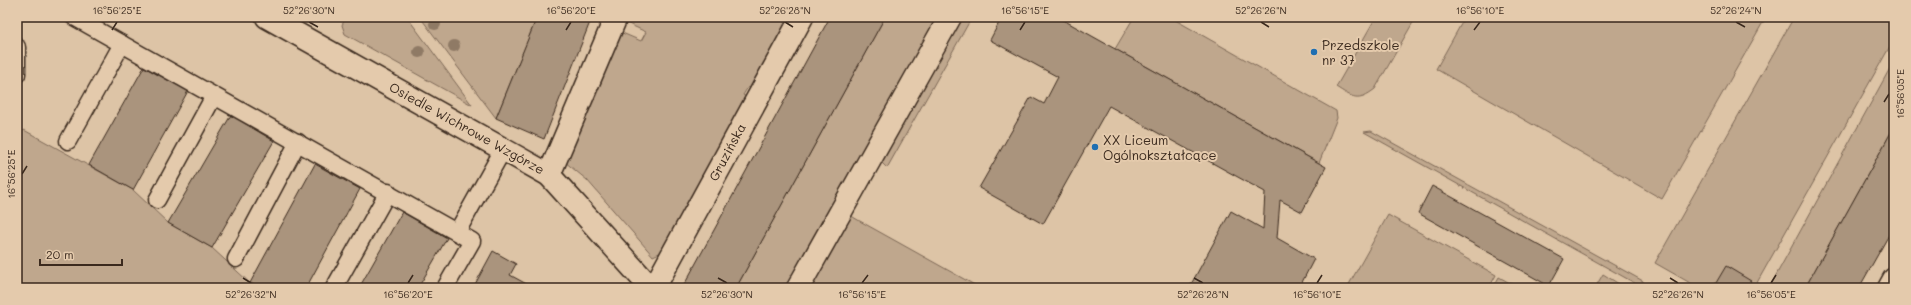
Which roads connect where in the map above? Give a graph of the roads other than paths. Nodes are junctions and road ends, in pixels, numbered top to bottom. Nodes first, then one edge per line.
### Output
1 (74, 17) edge
2 (267, 17) edge
3 (616, 17) edge
4 (802, 17) edge
5 (950, 17) edge
6 (298, 24) edge
7 (122, 44) junction
8 (17, 47) edge
9 (17, 74) edge
10 (214, 96) junction
11 (68, 141) dead end
12 (298, 142) junction
13 (504, 148) junction
14 (549, 175) junction
15 (388, 192) junction
16 (157, 200) dead end
17 (457, 232) junction
18 (236, 259) dead end
19 (1894, 279) edge
20 (334, 288) edge
21 (446, 288) edge
22 (652, 288) edge
23 (798, 288) edge
24 (1889, 288) edge

1 - 7 lane
2 - 6 street, Osiedle Wichrowe Wzgórze
3 - 14 street
4 - 22 street, Gruzińska
5 - 23 street
6 - 13 street, Osiedle Wichrowe Wzgórze
7 - 10 lane
7 - 11 lane
8 - 9 lane
10 - 12 lane
10 - 16 lane
12 - 15 lane
12 - 18 lane
13 - 14 street, Osiedle Wichrowe Wzgórze
13 - 17 lane
14 - 22 street, Osiedle Wichrowe Wzgórze
15 - 17 lane
15 - 20 lane
17 - 21 lane
19 - 24 street

